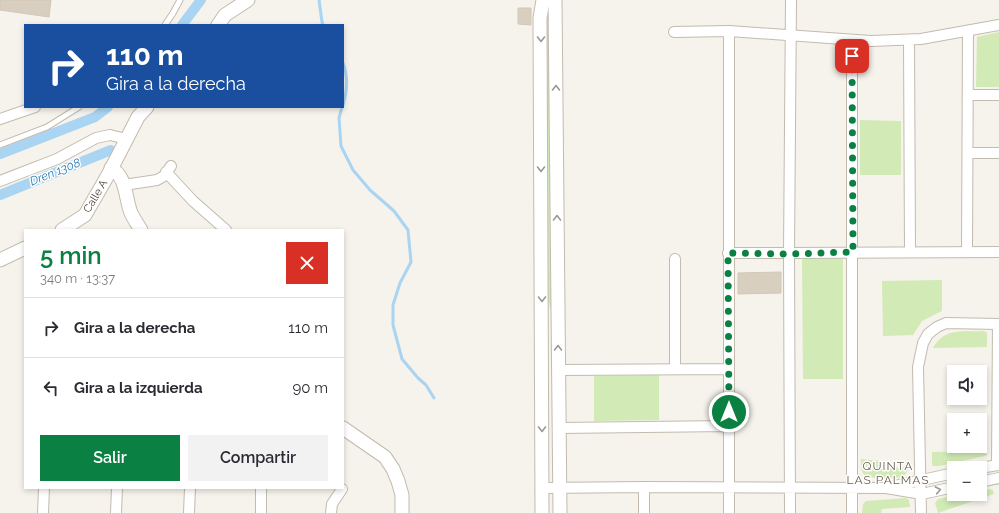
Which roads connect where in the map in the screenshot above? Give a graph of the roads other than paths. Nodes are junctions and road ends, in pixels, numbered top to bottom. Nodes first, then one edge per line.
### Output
1 (180, 0) edge
2 (248, 0) edge
3 (543, 0) edge
4 (555, 0) edge
5 (791, 0) edge
6 (166, 24) edge
7 (219, 24) edge
8 (999, 25) edge
9 (729, 30) junction
10 (674, 32) dead end
11 (968, 32) junction
12 (790, 36) junction
13 (852, 40) junction
14 (909, 40) junction
15 (968, 95) junction
16 (999, 95) edge
17 (31, 108) edge
18 (77, 108) edge
19 (146, 108) edge
20 (0, 118) edge
21 (126, 139) junction
22 (0, 145) edge
23 (968, 153) junction
24 (999, 153) edge
25 (110, 172) junction
26 (0, 181) edge
27 (124, 185) junction
28 (64, 229) edge
29 (140, 229) edge
30 (225, 229) edge
31 (24, 248) edge
32 (967, 251) junction
33 (853, 252) junction
34 (910, 252) junction
35 (999, 252) edge
36 (728, 253) junction
37 (789, 254) junction
38 (676, 259) dead end
39 (0, 260) edge
40 (998, 324) edge
41 (675, 369) junction
42 (729, 369) junction
43 (558, 370) junction
44 (729, 426) junction
45 (559, 428) junction
46 (344, 429) edge
47 (998, 465) edge
48 (987, 467) edge
49 (947, 474) edge
50 (999, 478) edge
51 (921, 479) junction
52 (987, 481) edge
53 (644, 487) junction
54 (729, 487) junction
55 (790, 487) junction
56 (542, 488) junction
57 (559, 488) junction
58 (852, 488) junction
59 (886, 488) junction
60 (44, 489) edge
61 (117, 489) edge
62 (190, 489) edge
63 (261, 489) edge
64 (342, 489) edge
65 (947, 489) edge
66 (922, 494) junction
67 (43, 513) edge
68 (116, 513) edge
69 (189, 513) edge
70 (261, 513) edge
71 (331, 513) edge
72 (402, 513) edge
73 (542, 513) edge
74 (560, 513) edge
75 (644, 513) edge
76 (729, 513) edge
77 (790, 513) edge
78 (852, 513) edge
79 (922, 513) edge
80 (927, 513) edge

1 - 6 lane
2 - 7 street
3 -> 56 street
43 -> 4 street
5 - 12 street
8 - 11 street
9 - 10 street
9 - 12 street
9 - 36 street
11 - 14 street
11 - 15 street
12 - 13 street
12 - 37 street
13 - 14 street
13 - 33 street
14 - 34 street
15 - 16 street
15 - 23 street
17 - 20 street
18 - 22 lane
19 - 21 street, Calle A
21 - 25 street, Calle A
21 - 26 street
23 - 24 street
23 - 32 street
25 - 27 street
25 - 28 street, Calle A
27 - 29 street
27 - 30 street
31 - 39 street
32 - 34 street
32 - 35 street
33 - 34 street
33 - 37 street
33 - 58 street
36 - 37 street
36 - 42 street
37 - 55 street
38 - 41 street
40 - 47 street
40 - 51 street
41 - 42 street
41 - 43 street
42 - 44 street
43 - 45 street
44 - 45 street
44 - 54 street
45 - 57 street
46 - 72 street
47 - 48 street
49 - 51 street
50 - 52 street
51 - 59 street
51 - 66 street
53 - 54 street
53 - 57 street
53 - 75 street
54 - 55 street
54 - 76 street
55 - 58 street
55 - 77 street
56 - 57 street
56 - 73 street
57 - 74 street
58 - 59 street
58 - 78 street
59 - 66 street
60 - 67 street
61 - 68 street
62 - 69 street
63 - 70 street
64 - 71 street
66 -> 65 street
66 - 79 street
66 - 80 street

